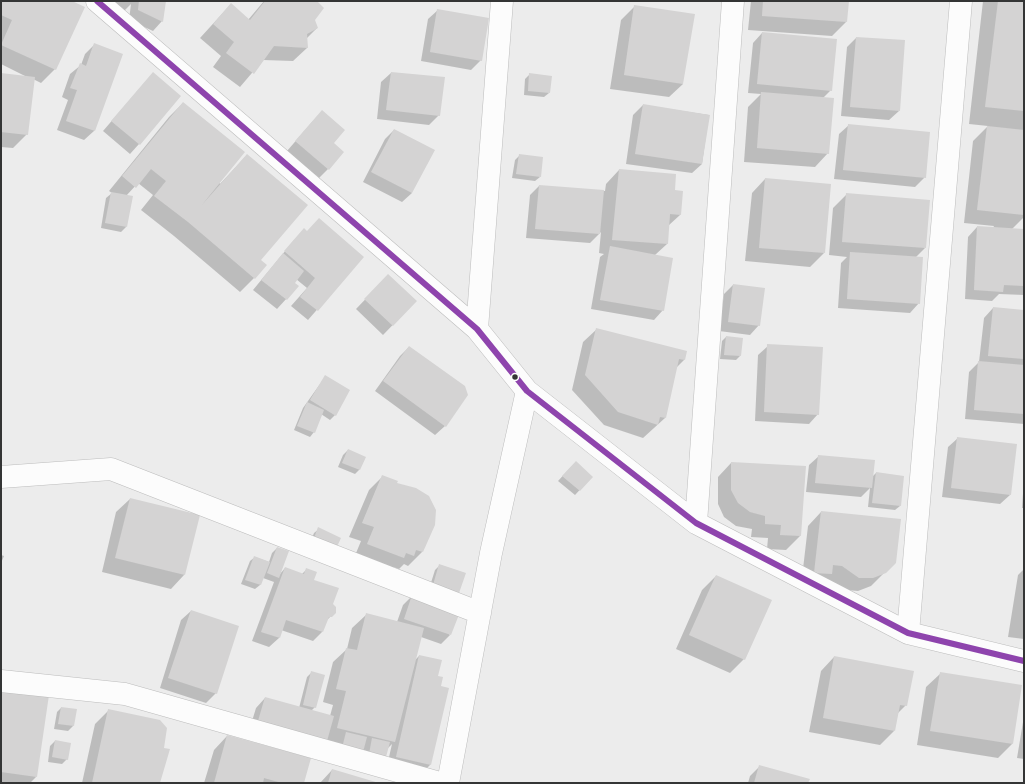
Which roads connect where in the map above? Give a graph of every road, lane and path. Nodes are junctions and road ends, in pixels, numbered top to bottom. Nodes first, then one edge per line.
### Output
1 (96, 1) edge
2 (502, 1) edge
3 (733, 1) edge
4 (961, 1) edge
5 (477, 329) junction
6 (527, 391) junction
7 (1, 477) edge
8 (696, 523) junction
9 (480, 613) junction
10 (908, 633) junction
11 (1024, 662) edge
12 (1, 681) edge
13 (440, 783) edge
14 (448, 783) edge

1 - 5 street
2 - 5 street
3 - 8 street
4 - 10 street
5 - 6 street
6 - 8 street
6 - 9 street
7 - 9 street
8 - 10 street
9 - 14 street
10 - 11 street
12 - 13 street

